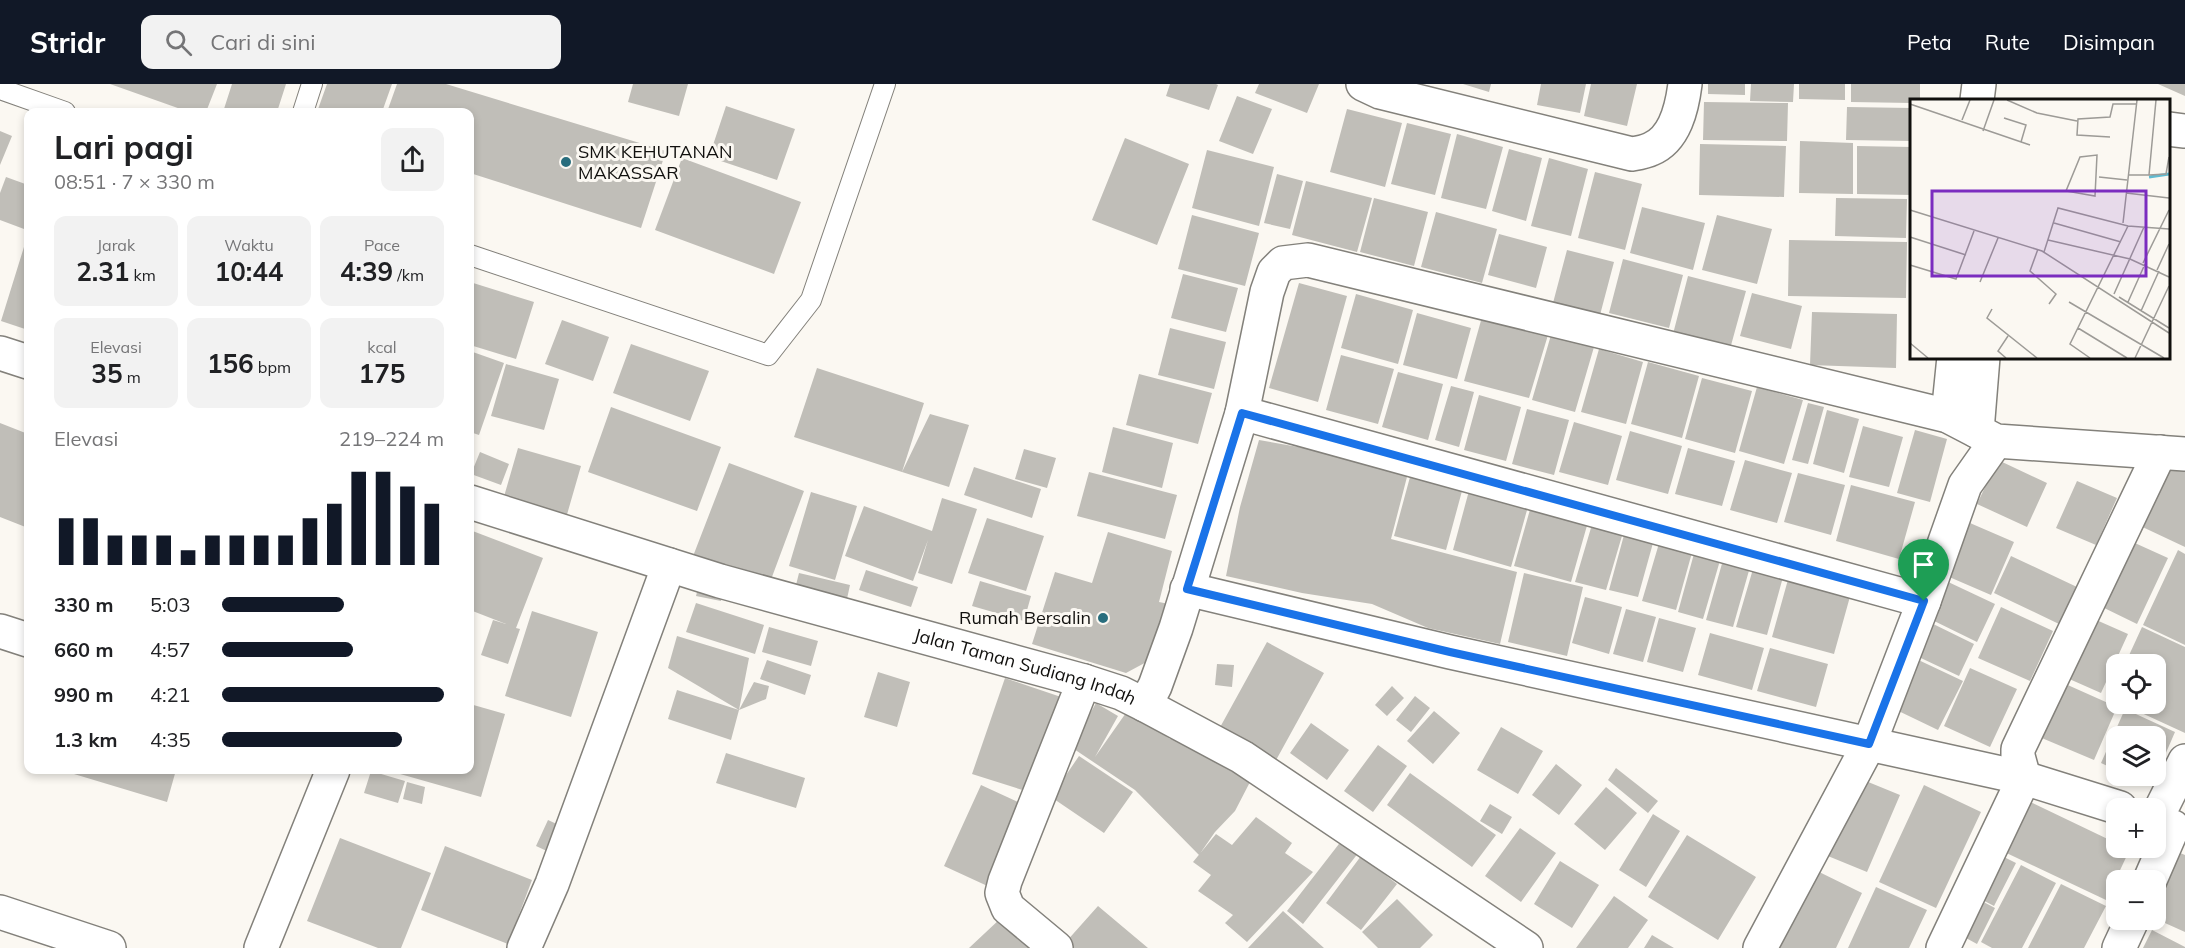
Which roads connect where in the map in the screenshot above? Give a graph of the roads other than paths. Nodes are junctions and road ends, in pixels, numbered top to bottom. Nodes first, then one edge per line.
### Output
1 (312, 84) edge
2 (885, 84) edge
3 (1363, 84) edge
4 (1685, 84) edge
5 (1980, 84) edge
6 (0, 89) edge
7 (1977, 99) edge
8 (54, 108) edge
9 (304, 108) edge
10 (2170, 129) edge
11 (2185, 131) edge
12 (474, 256) edge
13 (0, 353) edge
14 (1954, 358) edge
15 (1983, 358) edge
16 (24, 361) edge
17 (1242, 413) junction
18 (1974, 430) junction
19 (2173, 453) edge
20 (474, 503) edge
21 (669, 565) junction
22 (1187, 589) junction
23 (1924, 601) junction
24 (0, 630) edge
25 (24, 639) edge
26 (1083, 681) junction
27 (1145, 705) junction
28 (1869, 744) junction
29 (2185, 761) edge
30 (331, 774) edge
31 (2024, 778) junction
32 (2106, 804) edge
33 (2167, 825) edge
34 (2153, 870) edge
35 (0, 912) edge
36 (2127, 930) edge
37 (109, 948) edge
38 (261, 948) edge
39 (524, 948) edge
40 (1056, 948) edge
41 (1526, 948) edge
42 (1760, 948) edge
43 (1943, 948) edge
44 (2119, 948) edge

1 - 9 lane
2 - 12 lane
3 - 4 street
5 - 7 street
6 - 8 lane
10 - 11 street
13 - 16 street
14 - 18 street
15 - 18 street
17 - 18 street
17 - 22 street
17 - 23 street
18 - 19 street
18 - 23 street
19 - 31 street
20 - 21 street, Jalan Taman Sudiang Indah
21 - 26 street, Jalan Taman Sudiang Indah
21 - 39 street
22 - 27 street
22 - 28 street
23 - 28 street
24 - 25 street
26 - 27 street, Jalan Taman Sudiang Indah
26 - 40 street
27 - 41 street, Jalan Taman Sudiang Indah
28 - 31 street
28 - 42 street
29 - 33 street
30 - 38 street
31 - 32 street
31 - 43 street
33 - 34 street
35 - 37 street
36 - 44 street

